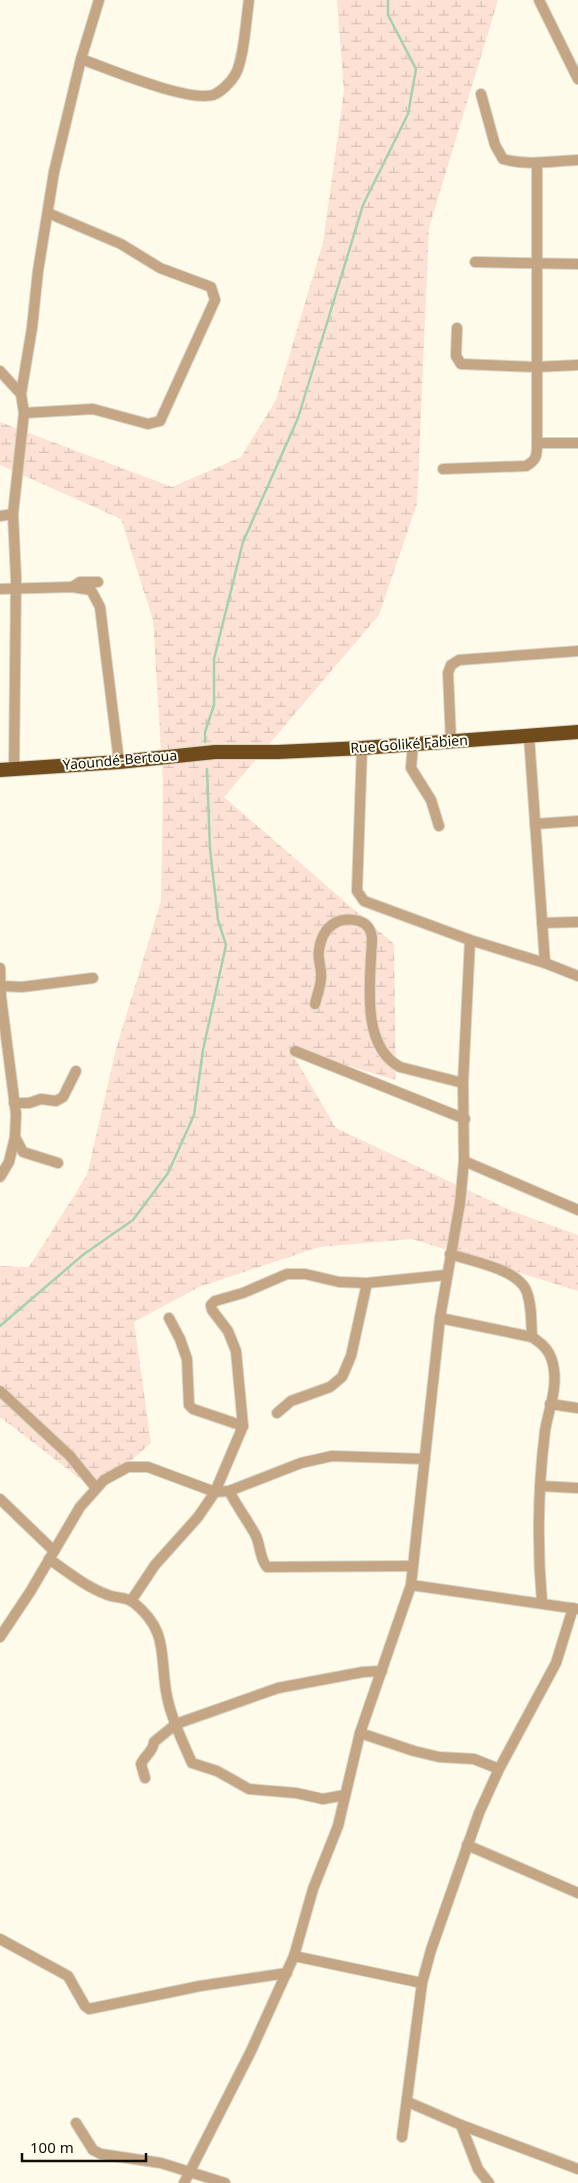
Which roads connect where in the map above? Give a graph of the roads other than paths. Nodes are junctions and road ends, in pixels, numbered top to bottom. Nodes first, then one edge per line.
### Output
1 (99, 0) edge
2 (249, 0) edge
3 (539, 0) edge
4 (81, 59) junction
5 (578, 79) edge
6 (481, 94) dead end
7 (578, 160) edge
8 (536, 163) junction
9 (48, 213) junction
10 (476, 262) dead end
11 (536, 264) junction
12 (578, 264) edge
13 (457, 328) dead end
14 (578, 365) edge
15 (536, 367) junction
16 (0, 371) edge
17 (21, 394) junction
18 (24, 413) junction
19 (537, 443) junction
20 (578, 443) edge
21 (443, 469) dead end
22 (13, 514) junction
23 (0, 516) edge
24 (98, 582) dead end
25 (72, 588) junction
26 (0, 589) edge
27 (15, 589) junction
28 (578, 651) edge
29 (578, 732) edge
30 (529, 736) junction
31 (451, 741) junction
32 (413, 744) junction
33 (362, 748) junction
34 (240, 753) joint
35 (119, 762) junction
36 (7, 770) edge
37 (578, 820) edge
38 (535, 824) junction
39 (438, 826) dead end
40 (578, 922) edge
41 (542, 923) junction
42 (470, 940) junction
43 (544, 963) junction
44 (0, 968) edge
45 (578, 976) edge
46 (93, 978) dead end
47 (1, 986) junction
48 (315, 1004) dead end
49 (295, 1051) dead end
50 (76, 1071) dead end
51 (463, 1083) junction
52 (14, 1103) junction
53 (465, 1119) junction
54 (15, 1137) junction
55 (464, 1160) junction
56 (58, 1163) dead end
57 (0, 1177) edge
58 (578, 1210) edge
59 (450, 1254) junction
60 (446, 1275) junction
61 (366, 1283) junction
62 (169, 1318) dead end
63 (440, 1318) junction
64 (532, 1337) junction
65 (0, 1391) edge
66 (550, 1404) junction
67 (578, 1408) edge
68 (277, 1414) dead end
69 (243, 1426) junction
70 (425, 1459) junction
71 (540, 1486) junction
72 (96, 1488) junction
73 (578, 1488) edge
74 (229, 1491) junction
75 (215, 1492) junction
76 (0, 1500) edge
77 (52, 1555) junction
78 (412, 1566) junction
79 (411, 1585) junction
80 (132, 1601) junction
81 (542, 1603) junction
82 (576, 1609) edge
83 (0, 1637) edge
84 (382, 1671) junction
85 (176, 1724) junction
86 (360, 1733) junction
87 (499, 1769) junction
88 (144, 1778) dead end
89 (345, 1794) junction
90 (467, 1845) junction
91 (578, 1893) edge
92 (0, 1939) edge
93 (294, 1956) junction
94 (287, 1973) junction
95 (422, 1983) junction
96 (408, 2102) junction
97 (76, 2123) dead end
98 (461, 2125) junction
99 (402, 2137) dead end
100 (578, 2169) edge
101 (189, 2173) junction
102 (184, 2183) edge
103 (225, 2183) edge
104 (488, 2183) edge

1 - 4 street
2 - 4 street
3 - 5 street
4 - 9 street
6 - 8 street
7 - 8 street
8 - 11 street
9 - 17 street
9 - 18 street
10 - 11 street
11 - 12 street
11 - 15 street
13 - 15 street
14 - 15 street
15 - 19 street
16 - 17 street
17 - 18 street
18 - 22 street
19 - 20 street
19 - 21 street
22 - 23 street
22 - 27 street
24 - 25 street
25 - 27 street
25 - 35 street
26 - 27 street
27 - 36 street
28 - 31 street
29 - 30 highway, Rue Goliké Fabien
30 - 31 highway, Rue Goliké Fabien
30 - 38 street
31 - 32 highway, Rue Goliké Fabien
32 - 33 highway, Rue Goliké Fabien
32 - 39 street
33 - 34 highway, Rue Goliké Fabien
33 - 42 street
34 - 35 highway, Yaoundé-Bertoua
35 - 36 highway, Yaoundé-Bertoua
37 - 38 street
38 - 41 street
40 - 41 street
41 - 43 street
42 - 43 street
42 - 51 street
43 - 45 street
44 - 47 street
46 - 47 street
47 - 52 street
48 - 51 street
49 - 53 street
50 - 52 street
51 - 53 street
52 - 54 street
53 - 55 street
54 - 56 street
54 - 57 street
55 - 58 street
55 - 59 street
59 - 60 street
59 - 64 street
60 - 61 street
60 - 63 street
61 - 68 street
61 - 69 street
62 - 69 street
63 - 64 street
63 - 70 street
64 - 66 street
65 - 72 street
66 - 67 street
66 - 71 street
69 - 75 street
70 - 74 street
70 - 78 street
71 - 73 street
71 - 81 street
72 - 75 street
72 - 77 street
74 - 75 street
74 - 78 street
75 - 80 street
76 - 77 street
77 - 80 street
77 - 83 street
78 - 79 street
79 - 81 street
79 - 84 street
80 - 85 street
81 - 82 street
82 - 87 street
84 - 85 street
84 - 86 street
85 - 88 street
85 - 89 street
86 - 87 street
86 - 89 street
87 - 90 street
89 - 93 street
90 - 91 street
90 - 95 street
92 - 94 street
93 - 94 street
93 - 95 street
94 - 101 street
95 - 96 street
96 - 98 street
96 - 99 street
97 - 101 street
98 - 100 street
98 - 104 street
101 - 102 street
101 - 103 street

